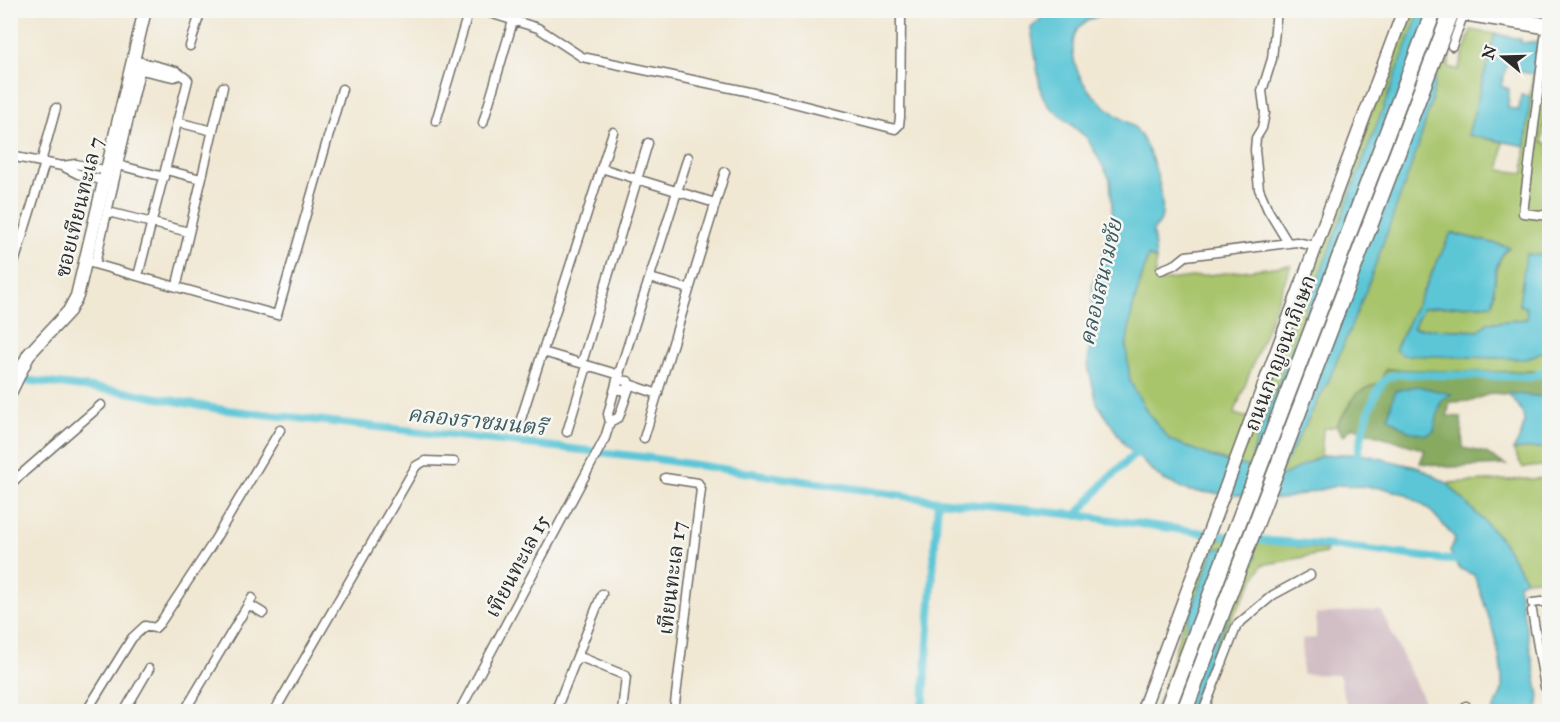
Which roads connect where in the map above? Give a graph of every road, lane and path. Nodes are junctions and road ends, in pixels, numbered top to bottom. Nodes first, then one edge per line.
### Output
1 (145, 10) edge
2 (201, 10) edge
3 (469, 10) edge
4 (480, 10) edge
5 (1277, 10) edge
6 (1404, 10) edge
7 (1434, 10) edge
8 (1475, 10) edge
9 (1460, 12) edge
10 (901, 18) dead end
11 (513, 21) junction
12 (1548, 26) edge
13 (190, 46) dead end
14 (1452, 46) dead end
15 (137, 65) junction
16 (223, 87) dead end
17 (342, 89) dead end
18 (56, 108) dead end
19 (436, 121) dead end
20 (177, 122) junction
21 (483, 123) dead end
22 (213, 131) junction
23 (613, 132) dead end
24 (648, 143) dead end
25 (10, 156) edge
26 (688, 157) dead end
27 (43, 163) junction
28 (602, 168) junction
29 (111, 172) junction
30 (725, 172) dead end
31 (165, 174) junction
32 (201, 179) junction
33 (637, 179) junction
34 (677, 191) junction
35 (715, 202) junction
36 (108, 212) junction
37 (1550, 216) edge
38 (152, 222) junction
39 (189, 232) junction
40 (1288, 243) junction
41 (1315, 246) junction
42 (91, 263) junction
43 (1161, 270) dead end
44 (10, 276) edge
45 (138, 276) junction
46 (650, 278) junction
47 (178, 280) dead end
48 (689, 289) junction
49 (543, 352) junction
50 (584, 364) junction
51 (618, 380) junction
52 (629, 386) junction
53 (10, 393) edge
54 (658, 394) junction
55 (101, 405) dead end
56 (520, 422) dead end
57 (610, 422) junction
58 (280, 429) dead end
59 (567, 432) dead end
60 (644, 438) dead end
61 (454, 462) dead end
62 (665, 478) dead end
63 (10, 484) edge
64 (1310, 575) dead end
65 (602, 594) dead end
66 (1185, 596) junction
67 (1550, 601) edge
68 (263, 613) dead end
69 (1545, 649) edge
70 (578, 656) junction
71 (149, 669) dead end
72 (1545, 687) dead end
73 (86, 711) edge
74 (124, 711) edge
75 (184, 711) edge
76 (274, 711) edge
77 (459, 711) edge
78 (555, 711) edge
79 (622, 711) edge
80 (674, 711) edge
81 (1134, 711) edge
82 (1142, 711) edge
83 (1151, 711) edge
84 (1166, 711) edge
85 (1184, 711) edge
86 (1203, 711) edge

1 - 15 main road, ซอยเทียนทะเล 7
2 - 13 street
3 - 19 street
4 - 11 street
5 - 40 street
6 - 41 main road
7 - 84 highway, ถนนกาญจนาภิเษก
8 - 12 street
9 - 12 street
9 - 14 street
9 - 85 highway, ถนนกาญจนาภิเษก
10 - 11 street
11 - 21 street
12 - 37 street
15 - 20 street
15 - 29 main road, ซอยเทียนทะเล 7
16 - 22 street
17 - 45 street
18 - 27 street
20 - 22 street
20 - 31 street
22 - 32 street
23 - 28 street
24 - 33 street
25 - 27 street
26 - 34 street
27 - 29 street
27 - 44 street
28 - 33 street
28 - 49 street
29 - 31 street
29 - 36 street
29 - 42 main road, ซอยเทียนทะเล 7
30 - 35 street
31 - 32 street
31 - 38 street
32 - 39 street
33 - 34 street
33 - 50 street
34 - 35 street
34 - 46 street
35 - 48 street
36 - 38 street
36 - 42 street
38 - 39 street
38 - 45 street
39 - 47 street
40 - 41 street
40 - 43 street
41 - 66 main road
42 - 45 street
42 - 53 main road, ซอยเทียนทะเล 7
46 - 48 street
46 - 51 street
48 - 54 street
49 - 50 street
49 - 56 street
50 - 51 street
50 - 59 street
51 - 52 street
51 - 57 street
52 - 54 street
52 - 57 street
54 - 60 street
55 - 63 street
57 - 77 street, เทียนทะเล 15
58 - 73 street
61 - 76 street
62 - 80 street, เทียนทะเล 17
64 - 86 street
65 - 70 street
66 - 81 main road
66 - 82 main road
66 - 83 main road
67 - 69 street
68 - 75 street
69 - 72 street
70 - 78 street
70 - 79 street
71 - 74 street

